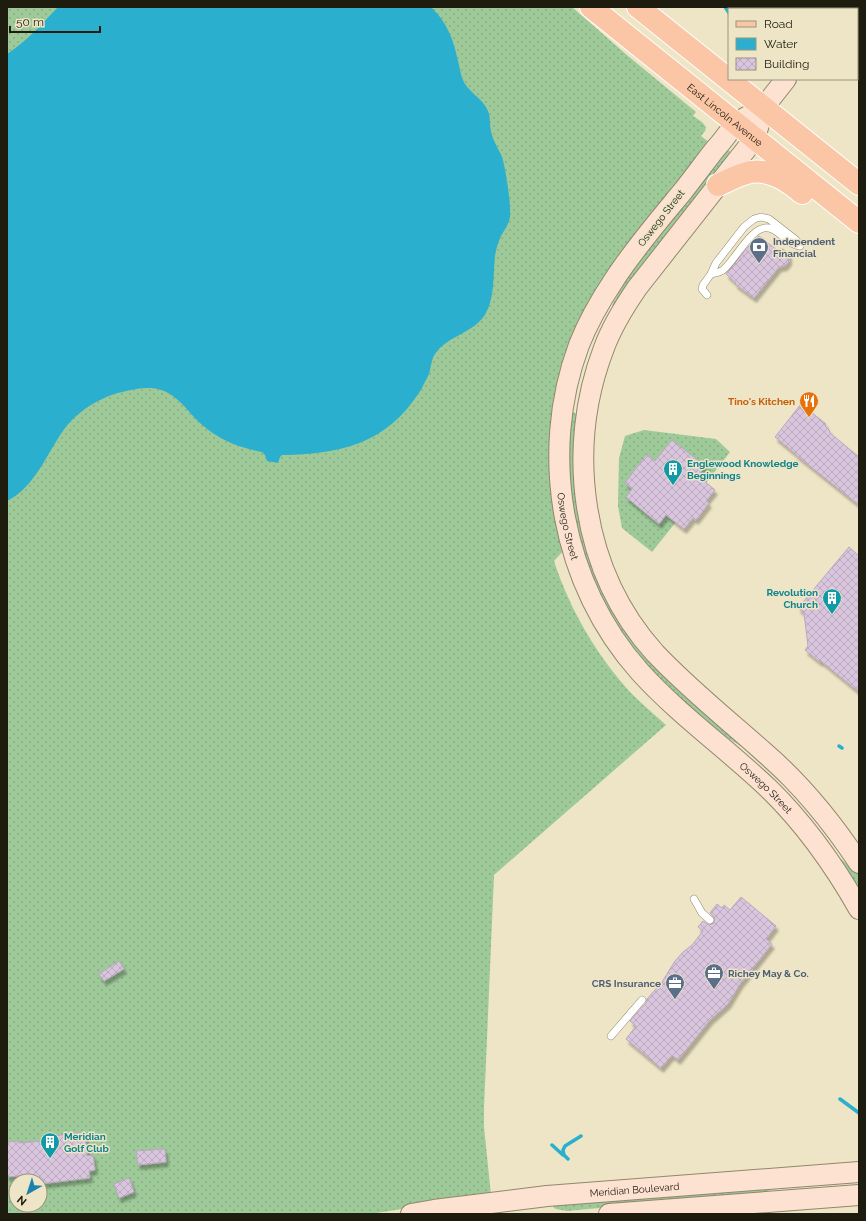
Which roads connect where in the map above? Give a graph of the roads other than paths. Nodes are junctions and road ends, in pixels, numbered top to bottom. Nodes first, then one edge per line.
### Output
1 (591, 7) edge
2 (638, 7) edge
3 (728, 78) edge
4 (730, 80) edge
5 (785, 80) edge
6 (764, 107) junction
7 (736, 123) junction
8 (755, 138) junction
9 (859, 184) edge
10 (718, 186) junction
11 (859, 222) edge
12 (859, 231) edge
13 (711, 274) junction
14 (707, 295) dead end
15 (859, 862) edge
16 (694, 899) dead end
17 (859, 909) edge
18 (710, 920) dead end
19 (642, 1000) dead end
20 (611, 1036) dead end
21 (859, 1172) edge
22 (859, 1195) edge
23 (411, 1214) edge
24 (609, 1214) edge

1 - 7 main road, East Lincoln Avenue
2 - 3 main road
4 - 6 main road
5 - 6 main road, Oswego Street
6 - 7 main road, Oswego Street
6 - 8 main road, Oswego Street
6 - 9 main road
7 - 8 main road, East Lincoln Avenue
7 - 17 main road, Oswego Street
8 - 10 main road, Oswego Street
8 - 11 main road, East Lincoln Avenue
10 - 12 main road
10 - 15 main road, Oswego Street
13 - 13 lane
13 - 14 lane
16 - 18 lane
19 - 20 lane
21 - 23 main road, Meridian Boulevard
22 - 24 main road

